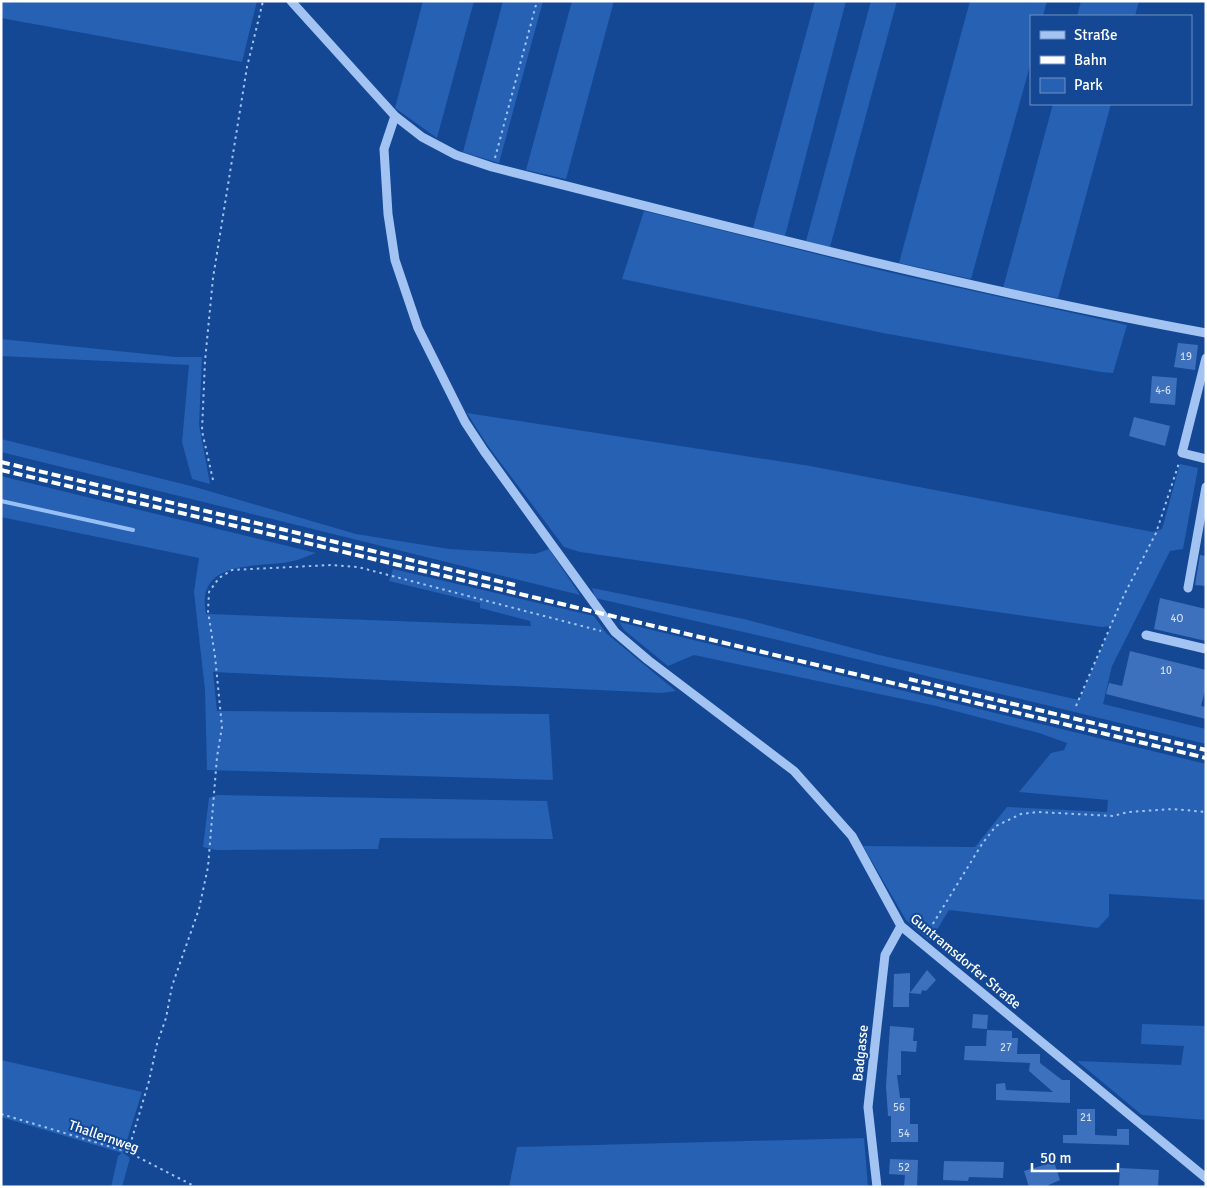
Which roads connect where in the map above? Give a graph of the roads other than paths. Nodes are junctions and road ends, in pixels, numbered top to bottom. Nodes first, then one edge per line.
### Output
1 (291, 1) edge
2 (395, 116) junction
3 (1206, 333) edge
4 (1206, 358) edge
5 (1206, 459) edge
6 (1206, 488) edge
7 (1188, 588) dead end
8 (1146, 635) dead end
9 (1206, 649) edge
10 (901, 926) junction
11 (1206, 1178) edge
12 (877, 1187) edge

1 - 2 street
2 - 3 street
2 - 10 street, Guntramsdorfer Straße
4 - 5 street
6 - 7 street
8 - 9 street
10 - 11 street, Guntramsdorfer Straße
10 - 12 street, Badgasse

